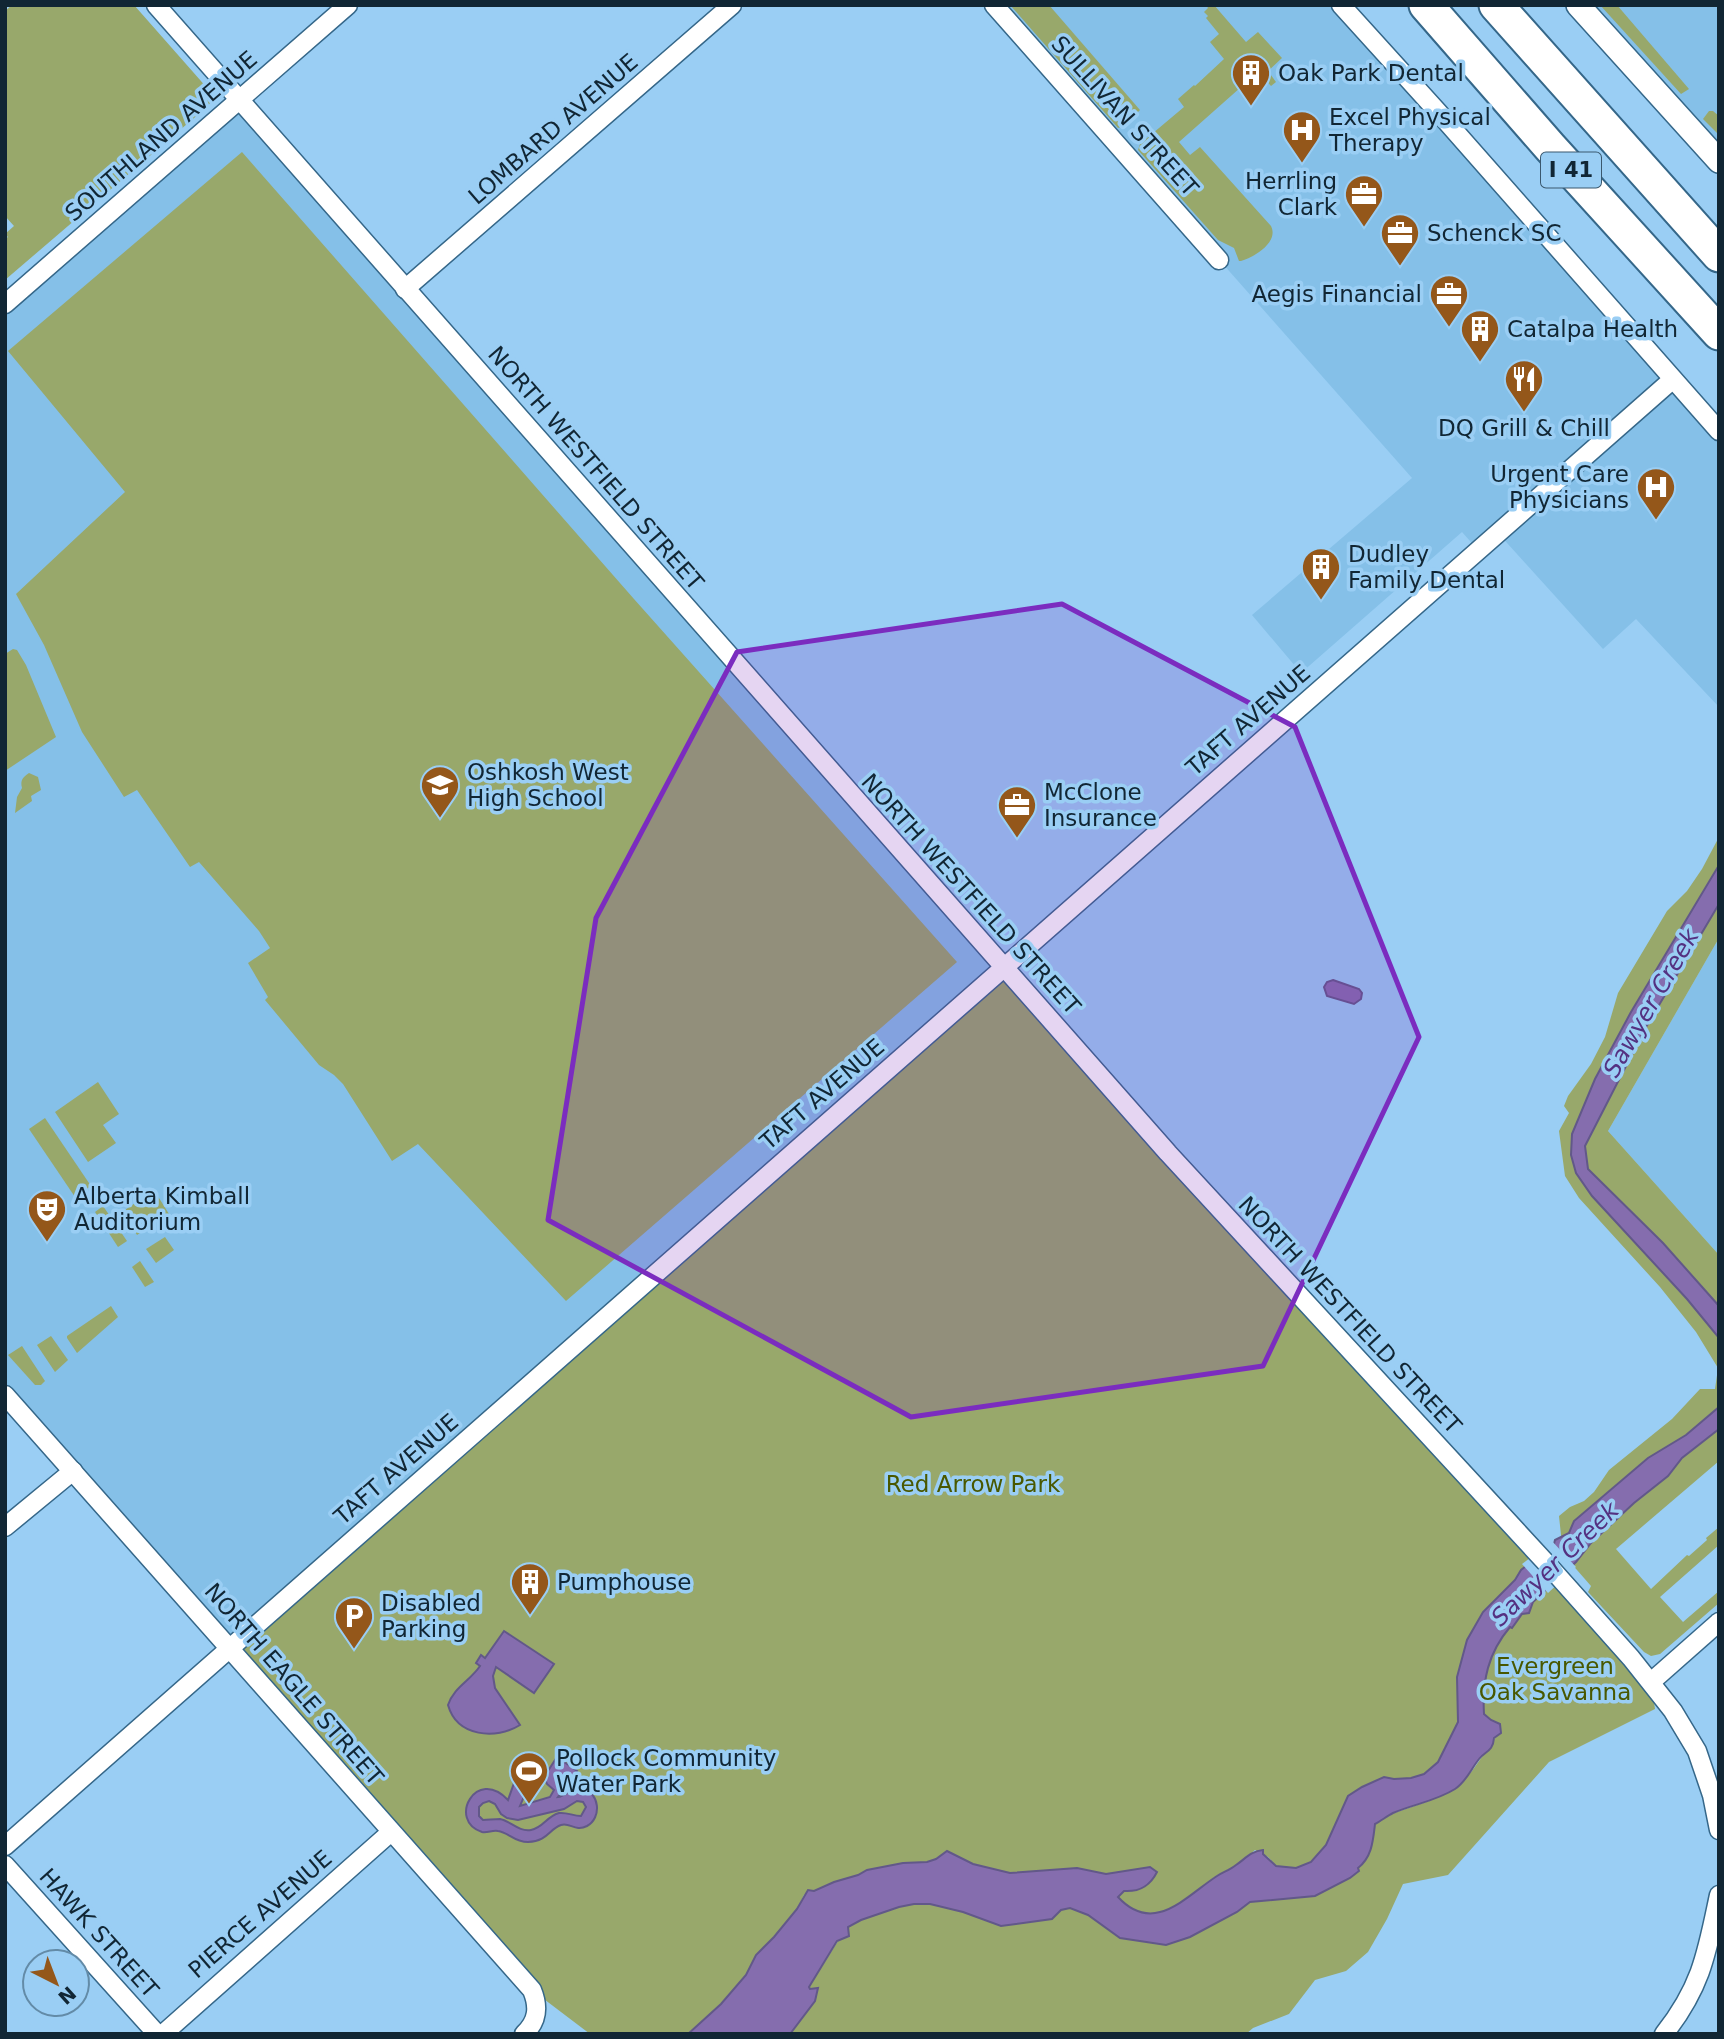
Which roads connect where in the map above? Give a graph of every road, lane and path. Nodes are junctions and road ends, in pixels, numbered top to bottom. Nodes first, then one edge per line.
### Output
1 (156, 5) edge
2 (348, 5) edge
3 (732, 5) edge
4 (994, 5) edge
5 (1341, 5) edge
6 (1426, 5) edge
7 (1496, 5) edge
8 (1578, 5) edge
9 (240, 100) junction
10 (1719, 161) edge
11 (1719, 255) edge
12 (1219, 260) dead end
13 (405, 289) junction
14 (5, 304) edge
15 (1719, 333) edge
16 (1672, 380) junction
17 (1719, 431) edge
18 (1004, 967) junction
19 (5, 1395) edge
20 (73, 1471) junction
21 (5, 1527) edge
22 (1719, 1622) edge
23 (231, 1648) junction
24 (1651, 1682) junction
25 (1719, 1830) edge
26 (391, 1832) junction
27 (5, 1846) edge
28 (5, 1866) edge
29 (1719, 1895) edge
30 (1711, 1965) edge
31 (157, 2034) edge
32 (163, 2034) edge
33 (524, 2034) edge
34 (1664, 2034) edge

1 - 9 street, NORTH WESTFIELD STREET
2 - 9 street, SOUTHLAND AVENUE
3 - 13 street, LOMBARD AVENUE
4 - 12 street, SULLIVAN STREET
5 - 16 street
6 - 15 highway, I 41
7 - 11 highway, I 41
8 - 10 street
9 - 13 street, NORTH WESTFIELD STREET
9 - 14 street, SOUTHLAND AVENUE
13 - 18 street, NORTH WESTFIELD STREET
16 - 17 street
16 - 18 street, TAFT AVENUE
18 - 23 street, TAFT AVENUE
18 - 24 street, NORTH WESTFIELD STREET
19 - 20 street, NORTH EAGLE STREET
20 - 21 street
20 - 23 street, NORTH EAGLE STREET
22 - 24 street
23 - 26 street, NORTH EAGLE STREET
23 - 27 street, TAFT AVENUE
24 - 25 street, NORTH WESTFIELD STREET
26 - 32 street, PIERCE AVENUE
26 - 33 street, NORTH EAGLE STREET
28 - 31 street, HAWK STREET
29 - 30 street
30 - 34 street

